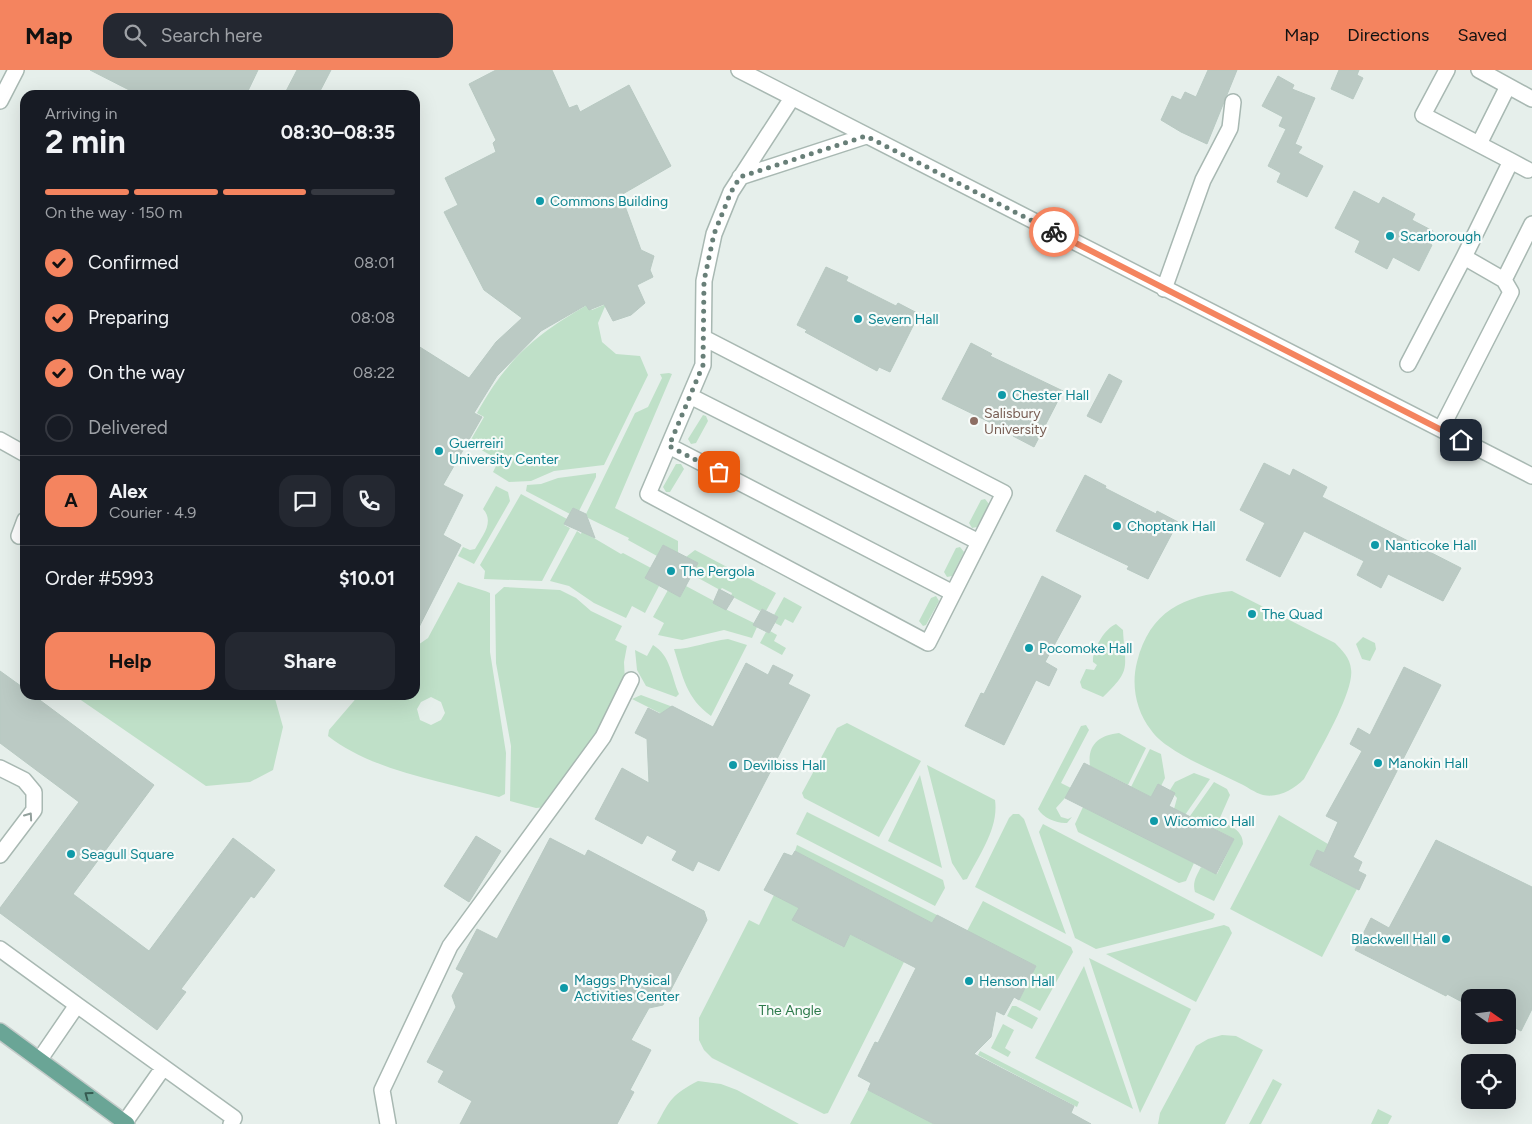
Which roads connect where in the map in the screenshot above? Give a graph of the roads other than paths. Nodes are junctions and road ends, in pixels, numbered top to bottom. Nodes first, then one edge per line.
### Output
1 (16, 70) edge
2 (739, 70) edge
3 (1447, 70) edge
4 (1479, 70) edge
5 (1508, 86) junction
6 (792, 98) junction
7 (1532, 99) edge
8 (0, 102) edge
9 (1232, 102) dead end
10 (866, 136) junction
11 (1479, 144) junction
12 (1511, 161) junction
13 (1531, 169) edge
14 (740, 177) junction
15 (1530, 232) edge
16 (1464, 257) junction
17 (1504, 280) junction
18 (1164, 289) junction
19 (704, 338) junction
20 (1408, 364) dead end
21 (690, 396) junction
22 (1441, 429) junction
23 (0, 440) edge
24 (669, 446) junction
25 (20, 451) edge
26 (1532, 476) edge
27 (979, 542) junction
28 (954, 593) junction
29 (631, 680) dead end
30 (0, 768) edge
31 (0, 855) edge
32 (0, 949) edge
33 (77, 1005) junction
34 (0, 1031) edge
35 (40, 1060) junction
36 (163, 1068) junction
37 (126, 1123) edge
38 (231, 1124) edge
39 (388, 1124) edge

1 - 8 street
2 - 6 street
3 - 11 street
4 - 5 street
5 - 7 street
5 - 11 street
6 - 10 street
6 - 14 street
9 - 18 street
10 - 14 street
10 - 18 street
11 - 12 street
12 - 13 street
12 - 16 street
14 - 19 street
15 - 17 street
16 - 17 street
16 - 20 street
17 - 22 street
18 - 22 street
19 - 21 street
19 - 27 street
21 - 24 street
21 - 27 street
22 - 26 street
23 - 25 street
24 - 28 street
24 - 28 street
27 - 28 street
29 - 39 street
31 -> 30 street
32 - 33 street
33 - 35 street
33 - 36 street
34 - 35 main road
37 -> 35 main road
36 - 37 street
36 - 38 street

